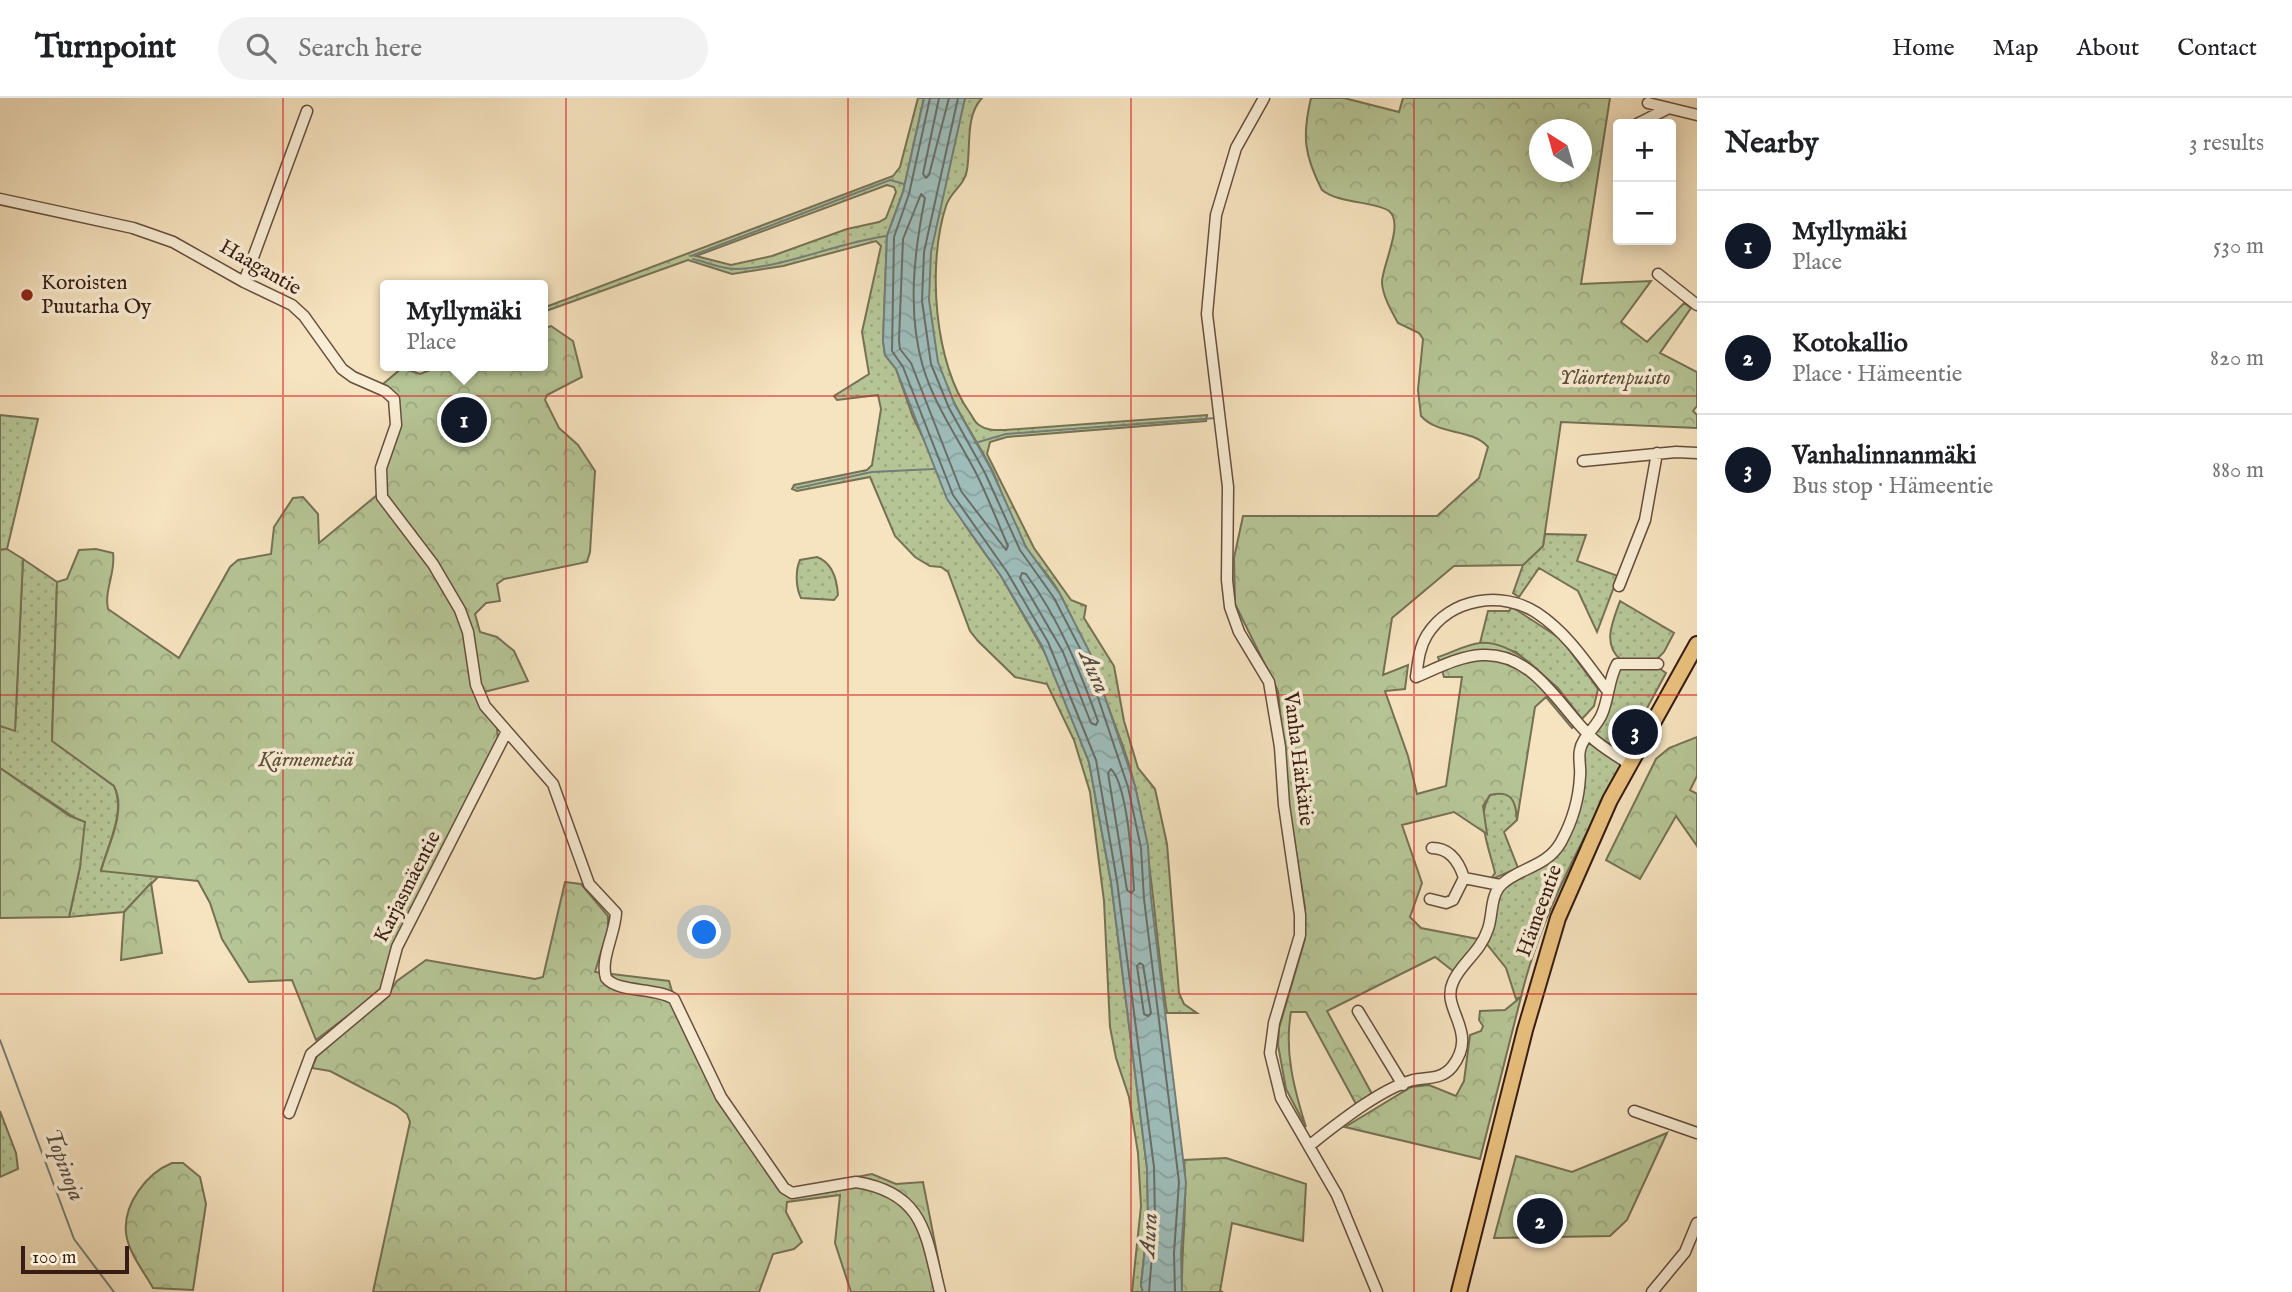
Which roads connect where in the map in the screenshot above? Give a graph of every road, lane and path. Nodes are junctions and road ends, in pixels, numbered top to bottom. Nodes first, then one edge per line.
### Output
1 (1264, 98) edge
2 (1648, 103) dead end
3 (1667, 108) junction
4 (307, 111) dead end
5 (1697, 115) edge
6 (1646, 119) edge
7 (0, 199) edge
8 (1658, 274) dead end
9 (244, 282) junction
10 (1697, 305) edge
11 (1657, 453) junction
12 (1697, 453) edge
13 (1583, 461) dead end
14 (1619, 586) dead end
15 (1697, 644) edge
16 (1658, 664) dead end
17 (1606, 689) junction
18 (506, 733) junction
19 (1589, 735) junction
20 (1629, 764) junction
21 (1432, 848) dead end
22 (1464, 878) junction
23 (1500, 885) junction
24 (1430, 899) dead end
25 (1358, 1011) dead end
26 (1403, 1085) junction
27 (1634, 1111) dead end
28 (289, 1113) dead end
29 (1697, 1133) edge
30 (1310, 1145) junction
31 (1480, 1214) junction
32 (1697, 1223) edge
33 (1685, 1252) junction
34 (1697, 1255) edge
35 (940, 1292) edge
36 (1377, 1292) edge
37 (1459, 1292) edge
38 (1469, 1292) edge
39 (1652, 1292) edge

1 - 30 street, Vanha Härkätie
2 - 3 street
3 - 5 street
3 - 6 street
4 - 9 street
7 - 9 street, Haagantie
8 - 10 street
9 - 18 street, Haagantie
11 - 12 street
11 - 13 street
11 - 14 street
15 - 20 highway, Hämeentie
16 - 17 street
17 - 19 street
17 - 19 street
18 - 28 street, Karjasmäentie
18 - 35 street
19 - 20 street
19 - 23 street
20 - 31 highway, Hämeentie
21 - 22 street
22 - 23 street
22 - 24 street
23 - 26 street
25 - 26 street
26 - 30 street
27 - 29 street
30 - 36 street, Vanha Härkätie
31 - 37 highway, Hämeentie
31 - 38 highway, Hämeentie
32 - 33 street
33 - 34 street
33 - 39 street

